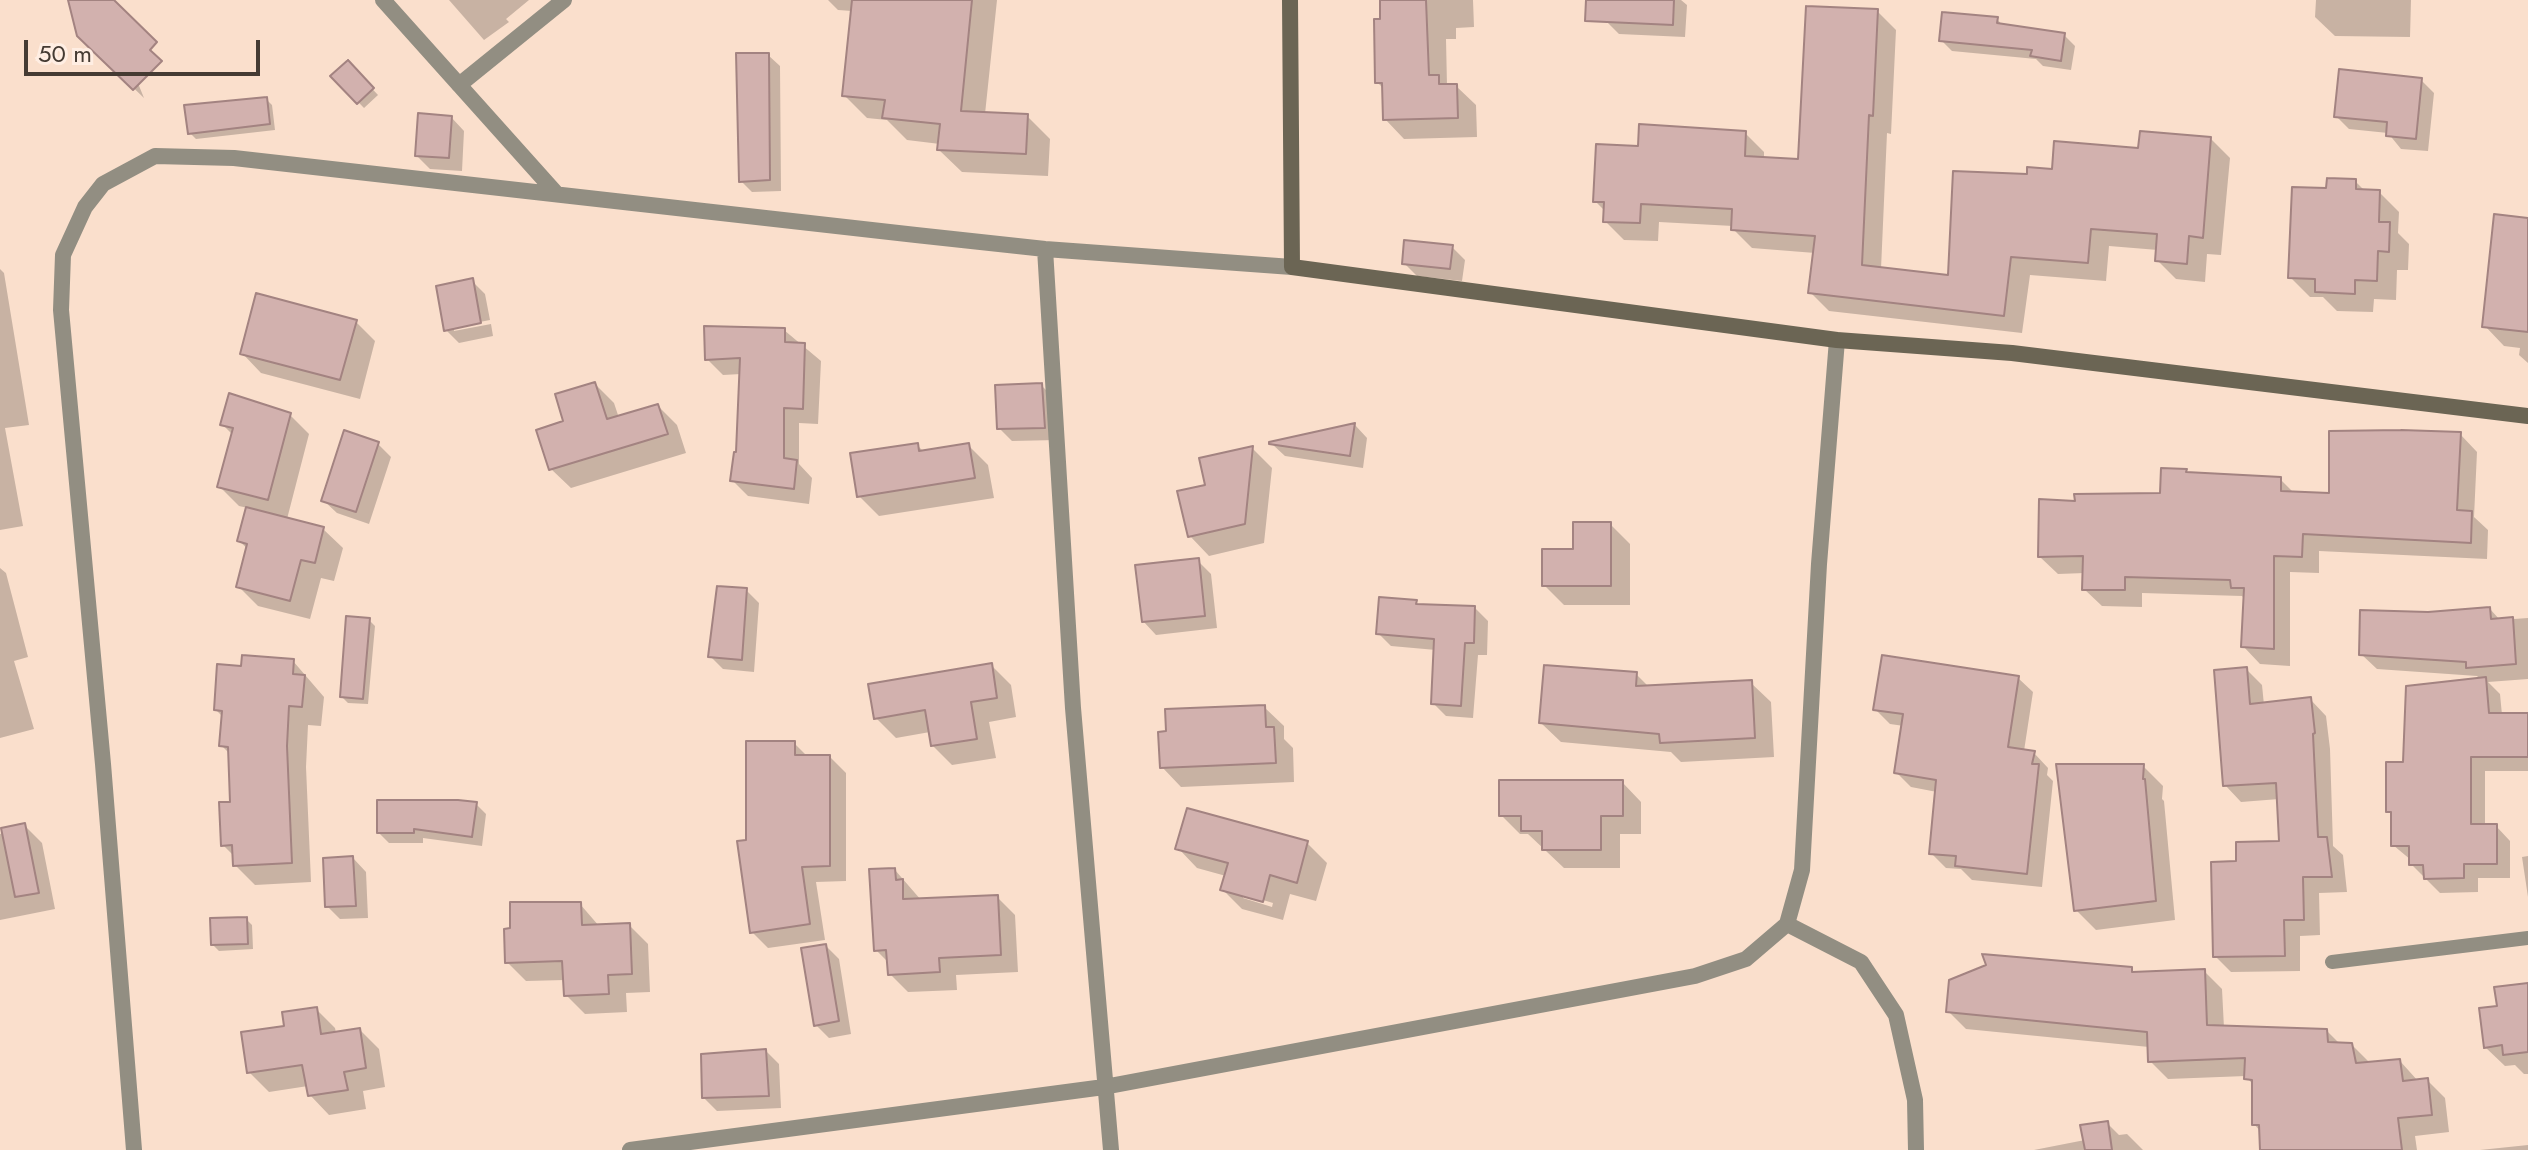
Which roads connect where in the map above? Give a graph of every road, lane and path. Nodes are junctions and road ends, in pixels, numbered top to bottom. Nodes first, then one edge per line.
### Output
1 (383, 0) edge
2 (564, 0) edge
3 (1290, 0) edge
4 (459, 85) junction
5 (556, 193) junction
6 (1045, 249) junction
7 (1292, 267) junction
8 (1837, 340) junction
9 (2528, 416) edge
10 (1787, 924) junction
11 (2528, 938) edge
12 (2332, 962) dead end
13 (1104, 1087) junction
14 (134, 1150) edge
15 (630, 1150) edge
16 (1111, 1150) edge
17 (1916, 1150) edge

1 - 4 street
2 - 4 street
3 - 7 street
4 - 5 street
5 - 6 street
5 - 14 street
6 - 7 street
6 - 13 street
7 - 8 street
8 - 9 street
8 - 10 street
10 - 13 street
10 - 17 street
11 - 12 lane
13 - 15 street
13 - 16 street

